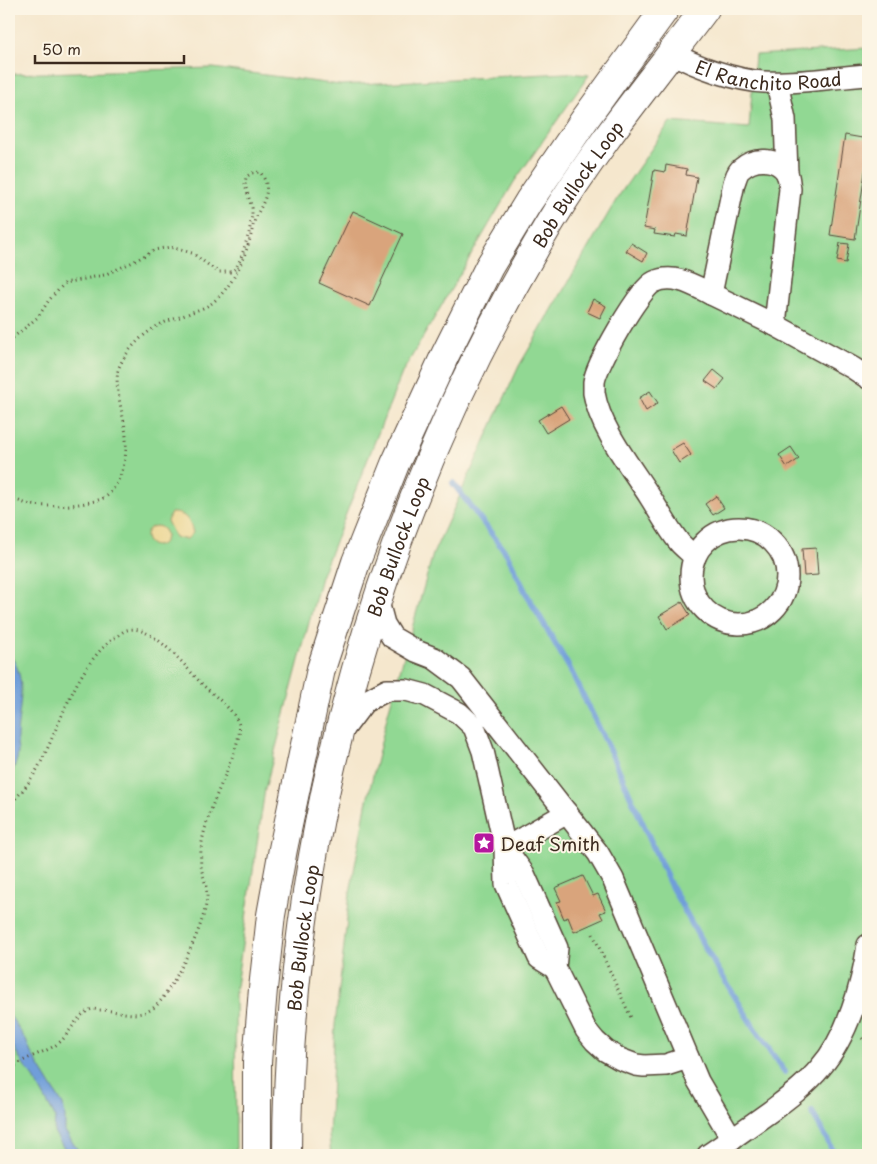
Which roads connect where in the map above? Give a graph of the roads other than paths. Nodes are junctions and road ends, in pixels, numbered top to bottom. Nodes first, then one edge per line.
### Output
1 (665, 9) edge
2 (705, 9) edge
3 (672, 53) junction
4 (868, 75) edge
5 (777, 83) junction
6 (787, 174) junction
7 (711, 294) junction
8 (775, 326) junction
9 (868, 378) edge
10 (695, 557) junction
11 (377, 598) junction
12 (338, 736) junction
13 (567, 813) junction
14 (505, 848) junction
15 (868, 944) edge
16 (688, 1058) junction
17 (732, 1139) junction
18 (257, 1155) edge
19 (287, 1155) edge
20 (708, 1155) edge

1 - 18 highway, Bob Bullock Loop
2 - 3 highway, Bob Bullock Loop
3 - 5 street, El Ranchito Road
3 - 11 highway, Bob Bullock Loop
4 - 5 street, El Ranchito Road
5 - 6 street
6 - 7 street
6 - 8 street
7 - 8 street
7 - 10 street
8 - 9 street
10 - 10 street
11 - 12 highway, Bob Bullock Loop
11 - 13 street
12 - 14 street
12 - 19 highway, Bob Bullock Loop
13 - 14 street
13 - 16 street
14 - 16 street
15 - 17 street
16 - 17 street
17 - 20 street

